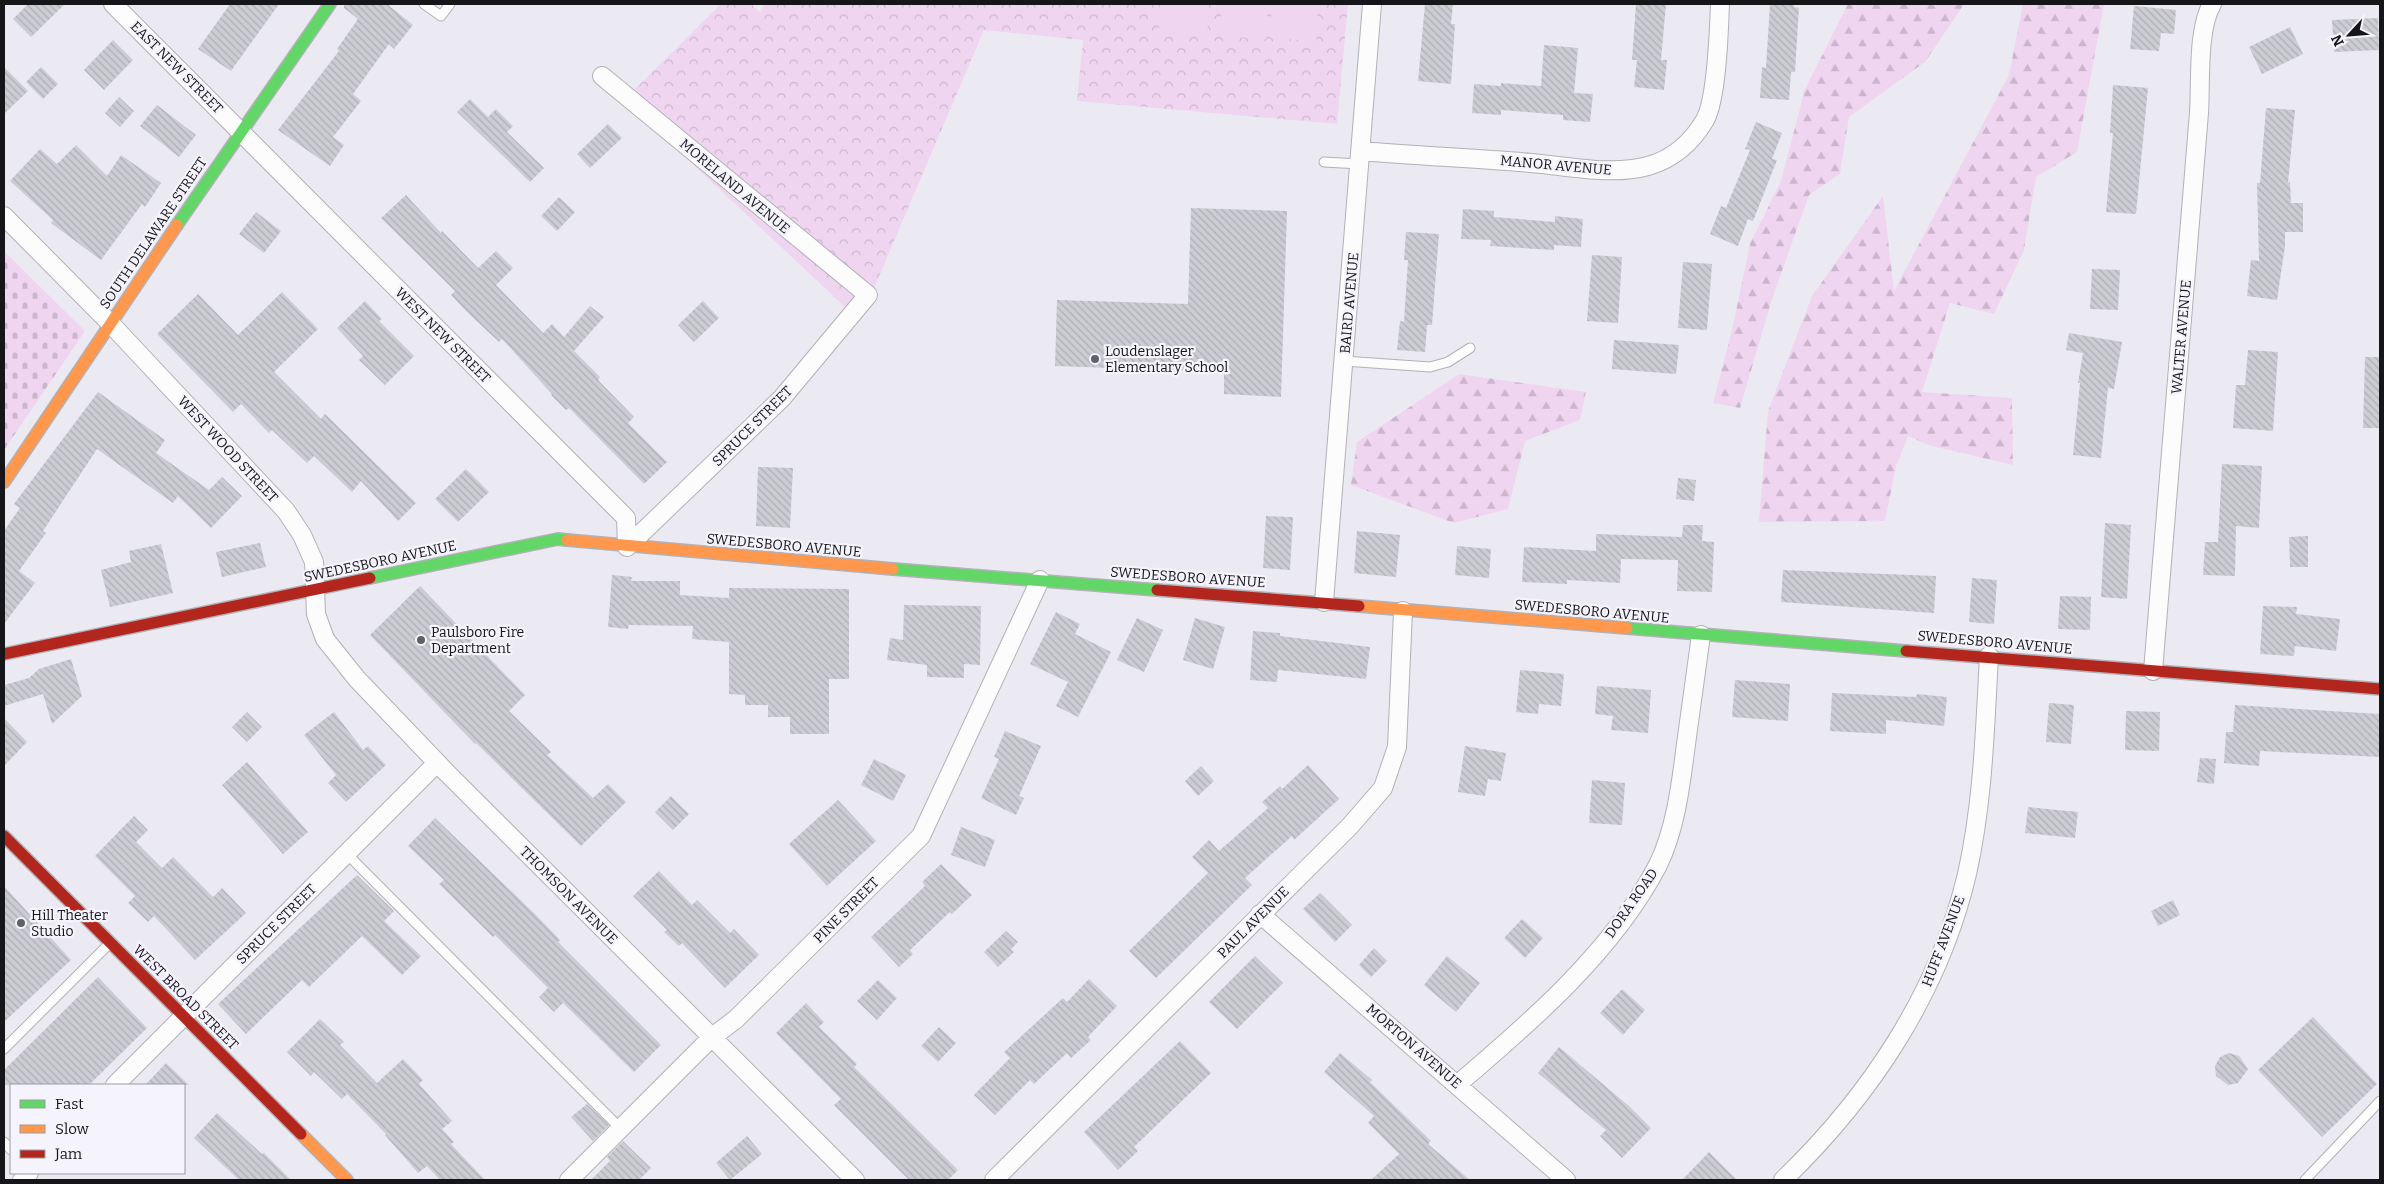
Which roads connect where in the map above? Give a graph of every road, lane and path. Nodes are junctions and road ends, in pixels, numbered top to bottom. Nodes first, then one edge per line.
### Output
1 (114, 4) edge
2 (330, 4) edge
3 (424, 4) edge
4 (450, 4) edge
5 (1372, 4) edge
6 (1720, 4) edge
7 (2212, 4) edge
8 (602, 76) dead end
9 (240, 131) junction
10 (1360, 158) junction
11 (1324, 162) dead end
12 (4, 216) edge
13 (868, 296) joint
14 (110, 323) junction
15 (1470, 348) dead end
16 (1344, 361) junction
17 (4, 482) edge
18 (627, 548) junction
19 (1040, 580) junction
20 (315, 590) junction
21 (1324, 602) junction
22 (1403, 611) junction
23 (1702, 635) junction
24 (4, 654) edge
25 (1989, 656) junction
26 (2152, 671) junction
27 (2380, 689) edge
28 (437, 763) junction
29 (4, 836) edge
30 (347, 854) junction
31 (1260, 914) junction
32 (111, 943) junction
33 (184, 1016) junction
34 (712, 1038) junction
35 (4, 1049) edge
36 (116, 1084) edge
37 (1458, 1084) junction
38 (2380, 1101) edge
39 (620, 1129) junction
40 (347, 1180) edge
41 (570, 1180) edge
42 (855, 1180) edge
43 (994, 1180) edge
44 (1566, 1180) edge
45 (1783, 1180) edge
46 (2305, 1180) edge

1 - 9 street, EAST NEW STREET
2 - 9 street, SOUTH DELAWARE STREET
3 - 4 lane
5 - 10 street, BAIRD AVENUE
6 - 10 street, MANOR AVENUE
7 - 26 street, WALTER AVENUE
8 - 13 street, MORELAND AVENUE
9 - 14 street, SOUTH DELAWARE STREET
9 - 18 street, WEST NEW STREET
10 - 11 lane
10 - 16 street, BAIRD AVENUE
12 - 14 street, WEST WOOD STREET
13 - 18 street, SPRUCE STREET
14 - 17 street, SOUTH DELAWARE STREET
14 - 20 street, WEST WOOD STREET
15 - 16 lane
16 - 21 street, BAIRD AVENUE
18 - 19 street, SWEDESBORO AVENUE
18 - 20 street, SWEDESBORO AVENUE
19 - 21 street, SWEDESBORO AVENUE
19 - 34 street, PINE STREET
20 - 24 street, SWEDESBORO AVENUE
20 - 28 street, THOMSON AVENUE
21 - 22 street, SWEDESBORO AVENUE
22 - 23 street, SWEDESBORO AVENUE
22 - 31 street, PAUL AVENUE
23 - 25 street, SWEDESBORO AVENUE
23 - 37 street, DORA ROAD
25 - 26 street, SWEDESBORO AVENUE
25 - 45 street, HUFF AVENUE
26 - 27 street, SWEDESBORO AVENUE
28 - 30 street, SPRUCE STREET
28 - 34 street, THOMSON AVENUE
29 - 32 street, WEST BROAD STREET
30 - 33 street, SPRUCE STREET
30 - 39 lane
31 - 37 street, MORTON AVENUE
31 - 43 street, PAUL AVENUE
32 - 33 street, WEST BROAD STREET
32 - 35 lane
33 - 36 street, SPRUCE STREET
33 - 40 street, WEST BROAD STREET
34 - 39 street, PINE STREET
34 - 42 street, THOMSON AVENUE
37 - 44 street, MORTON AVENUE
38 - 46 lane
39 - 41 street, PINE STREET

